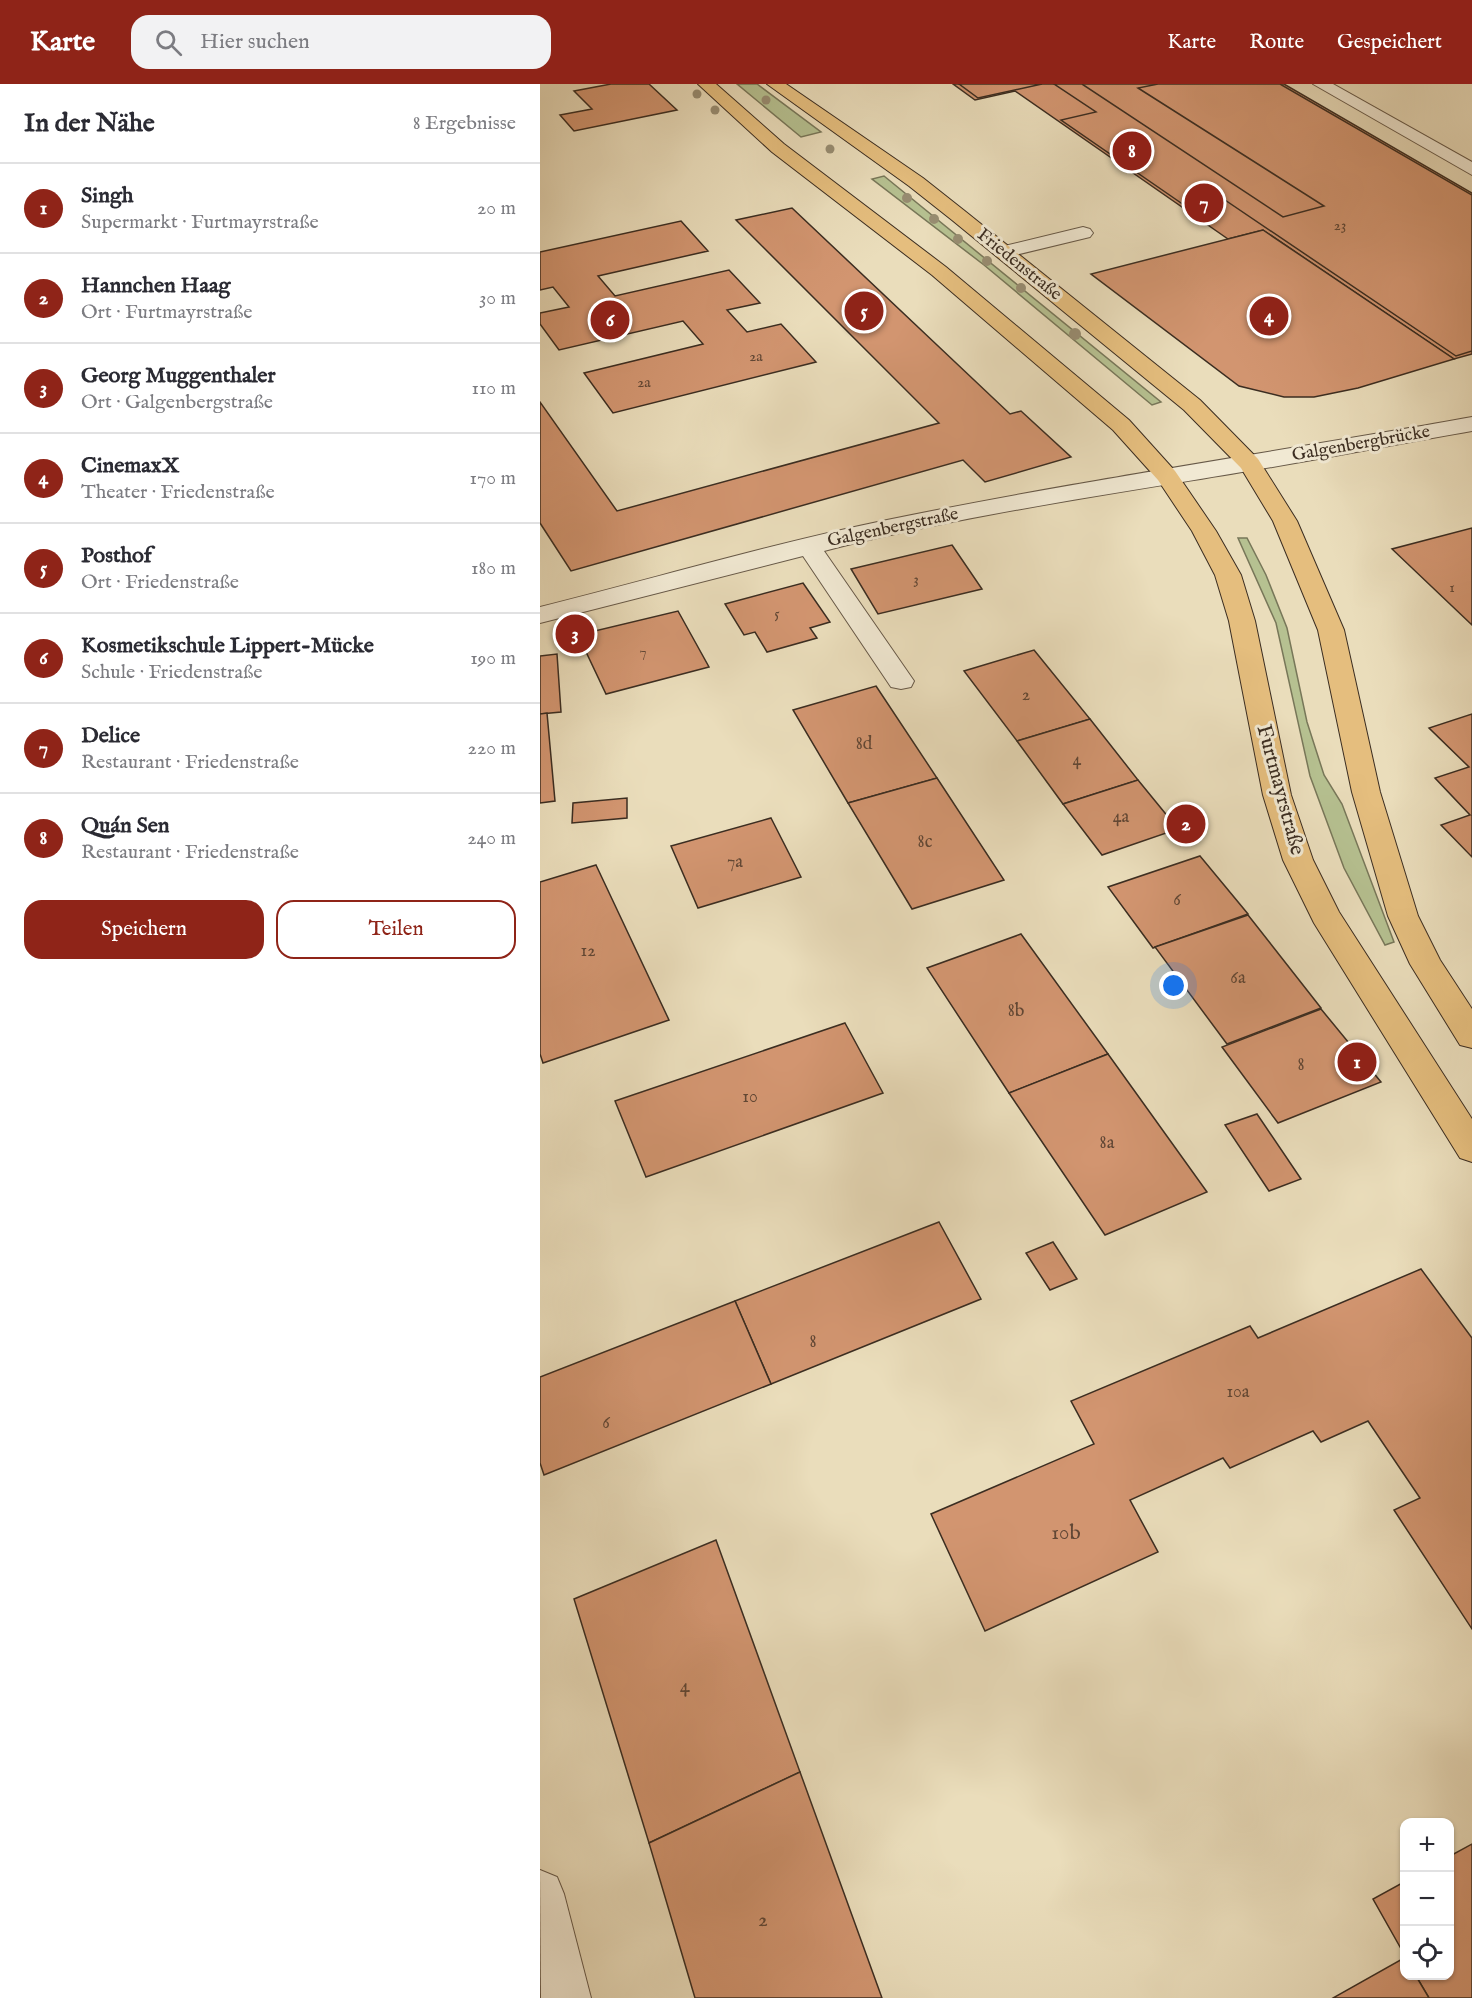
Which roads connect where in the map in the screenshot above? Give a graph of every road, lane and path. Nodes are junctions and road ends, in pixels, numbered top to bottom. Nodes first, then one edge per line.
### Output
1 (706, 84) edge
2 (775, 84) edge
3 (1322, 84) edge
4 (1472, 170) edge
5 (1083, 233) dead end
6 (1003, 252) junction
7 (1472, 424) edge
8 (1250, 464) junction
9 (1167, 476) junction
10 (808, 546) junction
11 (540, 615) edge
12 (901, 681) dead end
13 (1472, 1036) edge
14 (1472, 1148) edge
15 (540, 1894) edge
16 (566, 1998) edge

1 - 9 main road
2 - 6 main road, Friedenstraße
3 - 4 street
5 - 6 street
6 - 8 main road, Friedenstraße
7 - 8 street, Galgenbergbrücke
8 - 9 street, Galgenbergstraße
8 - 13 main road
9 - 10 street, Galgenbergstraße
9 - 14 main road, Furtmayrstraße
10 - 11 street, Galgenbergstraße
10 - 12 street
15 - 16 street

